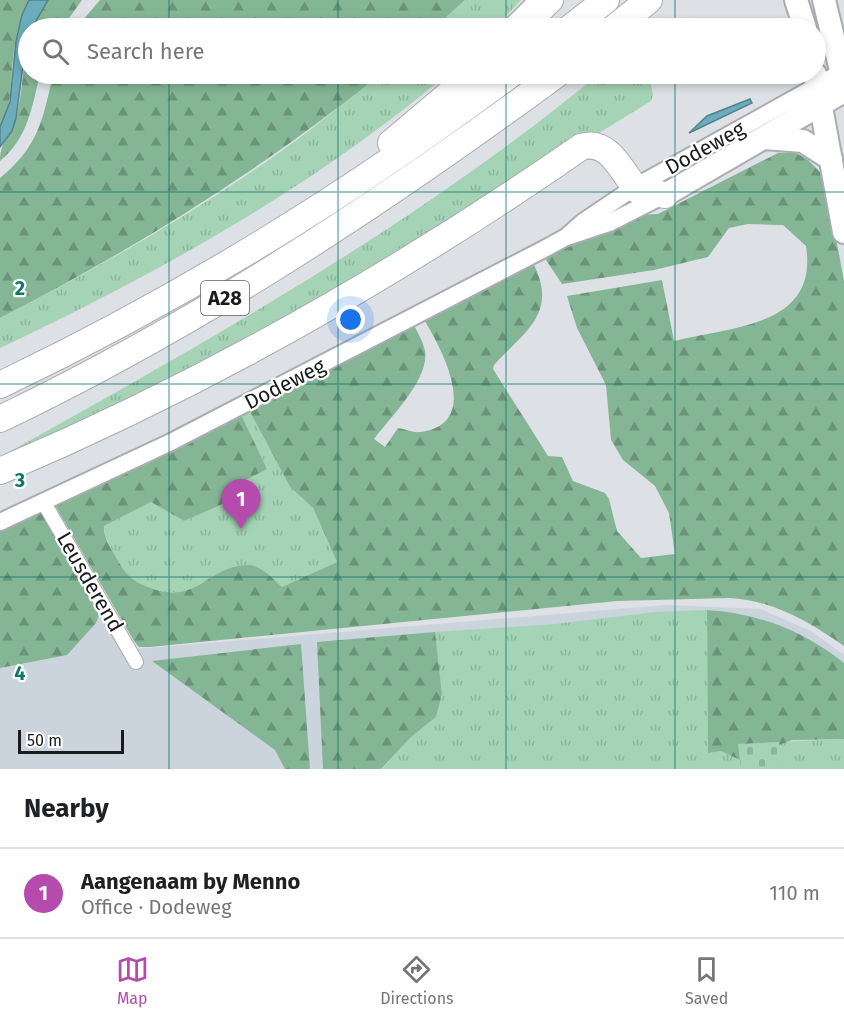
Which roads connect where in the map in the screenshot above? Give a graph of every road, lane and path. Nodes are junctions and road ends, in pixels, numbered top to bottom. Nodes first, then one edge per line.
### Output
1 (531, 0) edge
2 (549, 0) edge
3 (606, 0) edge
4 (649, 0) edge
5 (796, 0) edge
6 (824, 0) edge
7 (513, 18) edge
8 (531, 18) edge
9 (583, 18) edge
10 (626, 18) edge
11 (802, 18) edge
12 (843, 79) edge
13 (461, 84) edge
14 (498, 84) edge
15 (543, 84) edge
16 (818, 87) edge
17 (764, 138) junction
18 (833, 168) junction
19 (635, 187) junction
20 (665, 195) junction
21 (332, 199) junction
22 (844, 232) edge
23 (566, 237) junction
24 (0, 385) edge
25 (0, 419) edge
26 (0, 471) edge
27 (44, 503) junction
28 (0, 522) edge
29 (136, 662) dead end

1 - 7 lane
2 - 8 highway
3 - 9 highway
4 - 10 highway
5 - 11 main road
6 - 12 main road
12 - 16 main road
13 - 21 highway, A28
14 - 21 highway, A28
15 - 25 highway, A28
16 - 17 main road, Dodeweg
16 - 18 main road
16 - 19 street, Dodeweg
17 - 18 main road
17 - 20 main road, Dodeweg
18 - 22 main road
19 - 20 highway
19 - 23 street, Dodeweg
19 - 26 highway
20 - 23 street, Dodeweg
21 - 24 highway, A28
23 - 27 street, Dodeweg
27 - 28 street, Dodeweg
27 - 29 street, Leusderend

